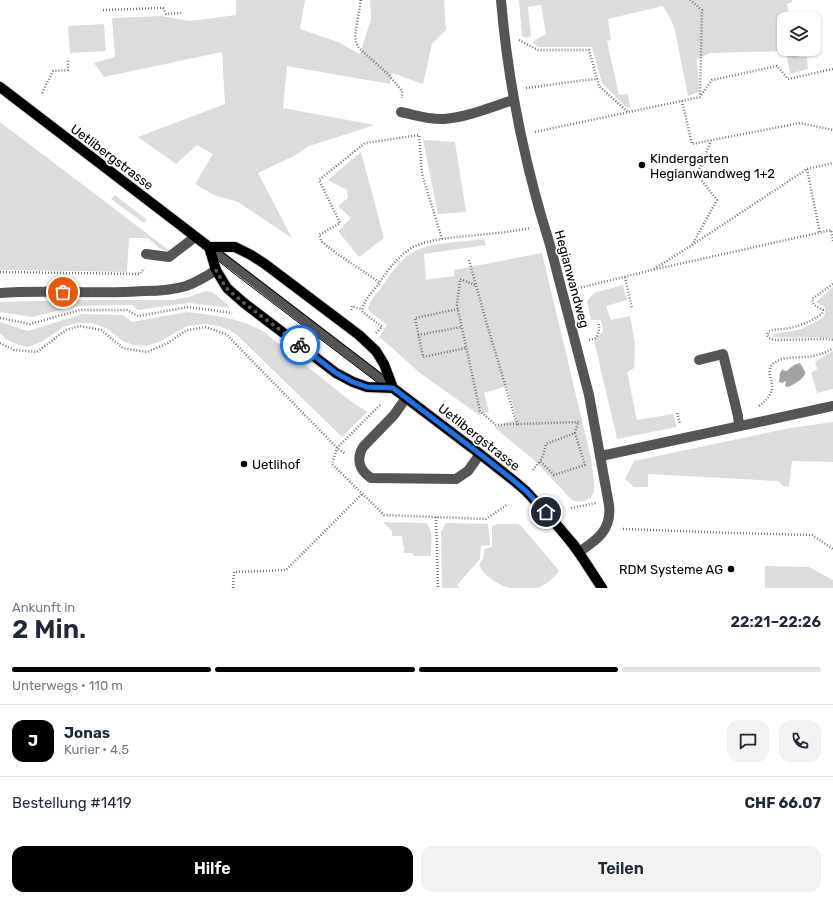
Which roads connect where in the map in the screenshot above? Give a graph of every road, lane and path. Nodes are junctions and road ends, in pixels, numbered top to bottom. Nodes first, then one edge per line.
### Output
1 (361, 0) edge
2 (501, 0) edge
3 (690, 0) edge
4 (103, 10) dead end
5 (182, 13) dead end
6 (517, 39) dead end
7 (68, 59) dead end
8 (833, 68) edge
9 (597, 80) junction
10 (0, 88) edge
11 (524, 88) dead end
12 (42, 93) dead end
13 (700, 97) junction
14 (514, 100) junction
15 (682, 101) junction
16 (401, 112) joint
17 (628, 112) junction
18 (833, 130) edge
19 (533, 132) dead end
20 (712, 140) junction
21 (833, 163) edge
22 (807, 169) junction
23 (534, 228) dead end
24 (820, 233) junction
25 (195, 237) junction
26 (442, 239) junction
27 (833, 241) edge
28 (692, 245) junction
29 (209, 247) junction
30 (149, 254) joint
31 (469, 260) dead end
32 (216, 270) junction
33 (652, 270) junction
34 (0, 272) edge
35 (625, 277) junction
36 (379, 282) junction
37 (833, 284) edge
38 (476, 286) junction
39 (575, 289) dead end
40 (0, 293) edge
41 (238, 309) dead end
42 (362, 309) junction
43 (458, 309) junction
44 (632, 309) dead end
45 (351, 310) dead end
46 (0, 318) edge
47 (598, 322) dead end
48 (382, 327) dead end
49 (462, 327) junction
50 (418, 335) junction
51 (588, 340) dead end
52 (833, 340) edge
53 (0, 343) edge
54 (466, 348) junction
55 (833, 348) edge
56 (699, 360) dead end
57 (393, 388) junction
58 (406, 398) junction
59 (833, 406) edge
60 (738, 421) junction
61 (578, 422) junction
62 (594, 422) junction
63 (518, 424) junction
64 (575, 434) junction
65 (480, 454) junction
66 (601, 456) junction
67 (540, 461) junction
68 (360, 464) junction
69 (533, 470) dead end
70 (362, 494) dead end
71 (436, 517) dead end
72 (623, 529) dead end
73 (833, 549) edge
74 (579, 552) junction
75 (233, 588) edge
76 (438, 588) edge
77 (602, 588) edge

1 - 16 path
2 - 14 street, Hegianwandweg
3 - 13 path
4 - 5 path
6 - 9 path
7 - 12 path
8 - 13 path
9 - 11 path
9 - 17 path
10 - 25 main road, Uetlibergstrasse
13 - 15 path
14 - 16 street
14 - 62 street, Hegianwandweg
15 - 17 path
15 - 20 path
17 - 19 path
18 - 20 path
20 - 28 path
21 - 22 path
22 - 24 path
22 - 28 path
23 - 26 path
24 - 27 path
24 - 33 path
25 - 29 main road, Uetlibergstrasse
25 - 30 street
26 - 36 path
26 - 36 path
28 - 33 path
29 - 32 main road
29 - 57 street, Uetlibergstrasse
29 - 57 main road
30 - 34 path
31 - 38 path
32 - 40 street
32 - 57 main road
33 - 35 path
35 - 39 path
35 - 44 path
36 - 42 path
37 - 52 path
38 - 43 path
38 - 63 path
41 - 46 path
42 - 45 path
42 - 48 path
43 - 49 path
43 - 50 path
47 - 51 path
49 - 50 path
49 - 54 path
50 - 54 path
53 - 68 path
54 - 63 path
55 - 60 path
56 - 60 street
57 - 58 main road, Uetlibergstrasse
58 - 65 main road, Uetlibergstrasse
58 - 68 street
59 - 60 street
60 - 66 street
61 - 62 path
61 - 63 path
61 - 64 path
62 - 66 street, Hegianwandweg
64 - 67 path
64 - 67 path
65 - 68 street
65 - 74 main road, Uetlibergstrasse
66 - 74 street, Hegianwandweg
67 - 69 path
70 - 75 path
71 - 76 path
72 - 73 path
74 - 77 main road, Uetlibergstrasse

